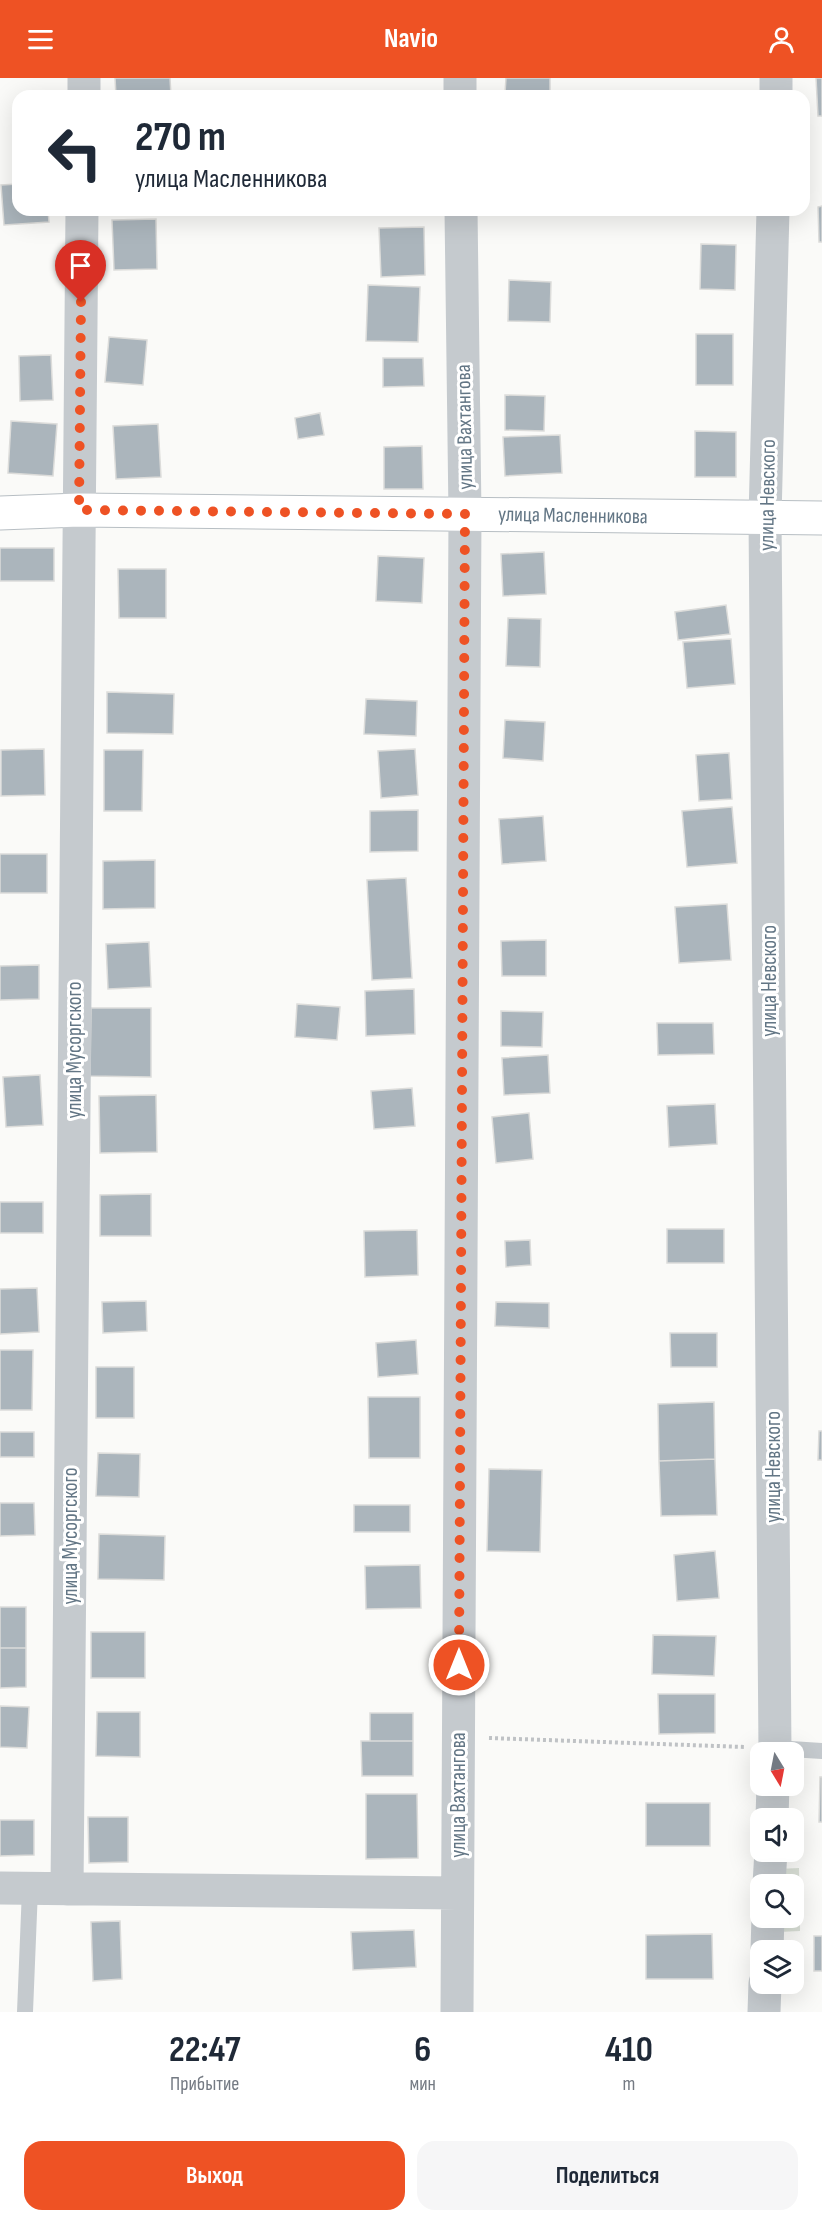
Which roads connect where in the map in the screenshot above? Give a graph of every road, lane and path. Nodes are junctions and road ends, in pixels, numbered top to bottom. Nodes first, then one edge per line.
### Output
1 (82, 216) edge
2 (461, 216) edge
3 (773, 216) edge
4 (79, 510) junction
5 (0, 513) edge
6 (465, 514) junction
7 (765, 517) junction
8 (822, 518) edge
9 (458, 1737) junction
10 (775, 1742) edge
11 (750, 1749) edge
12 (804, 1750) edge
13 (822, 1750) edge
14 (15, 1888) edge
15 (67, 1889) junction
16 (458, 1893) junction
17 (765, 1994) edge
18 (25, 2012) edge
19 (457, 2012) edge
20 (764, 2012) edge

1 - 4 street, улица Мусоргского
2 - 6 street, улица Вахтангова
3 - 7 street, улица Невского
4 - 5 street, улица Масленникова
4 - 6 street, улица Масленникова
4 - 15 street, улица Мусоргского
6 - 7 street, улица Масленникова
6 - 9 street, улица Вахтангова
7 - 8 street, улица Масленникова
7 - 10 street, улица Невского
9 - 11 path
9 - 16 street, улица Вахтангова
12 - 13 lane
14 - 15 street
14 - 18 lane
15 - 16 street
16 - 19 street, улица Вахтангова
17 - 20 street

